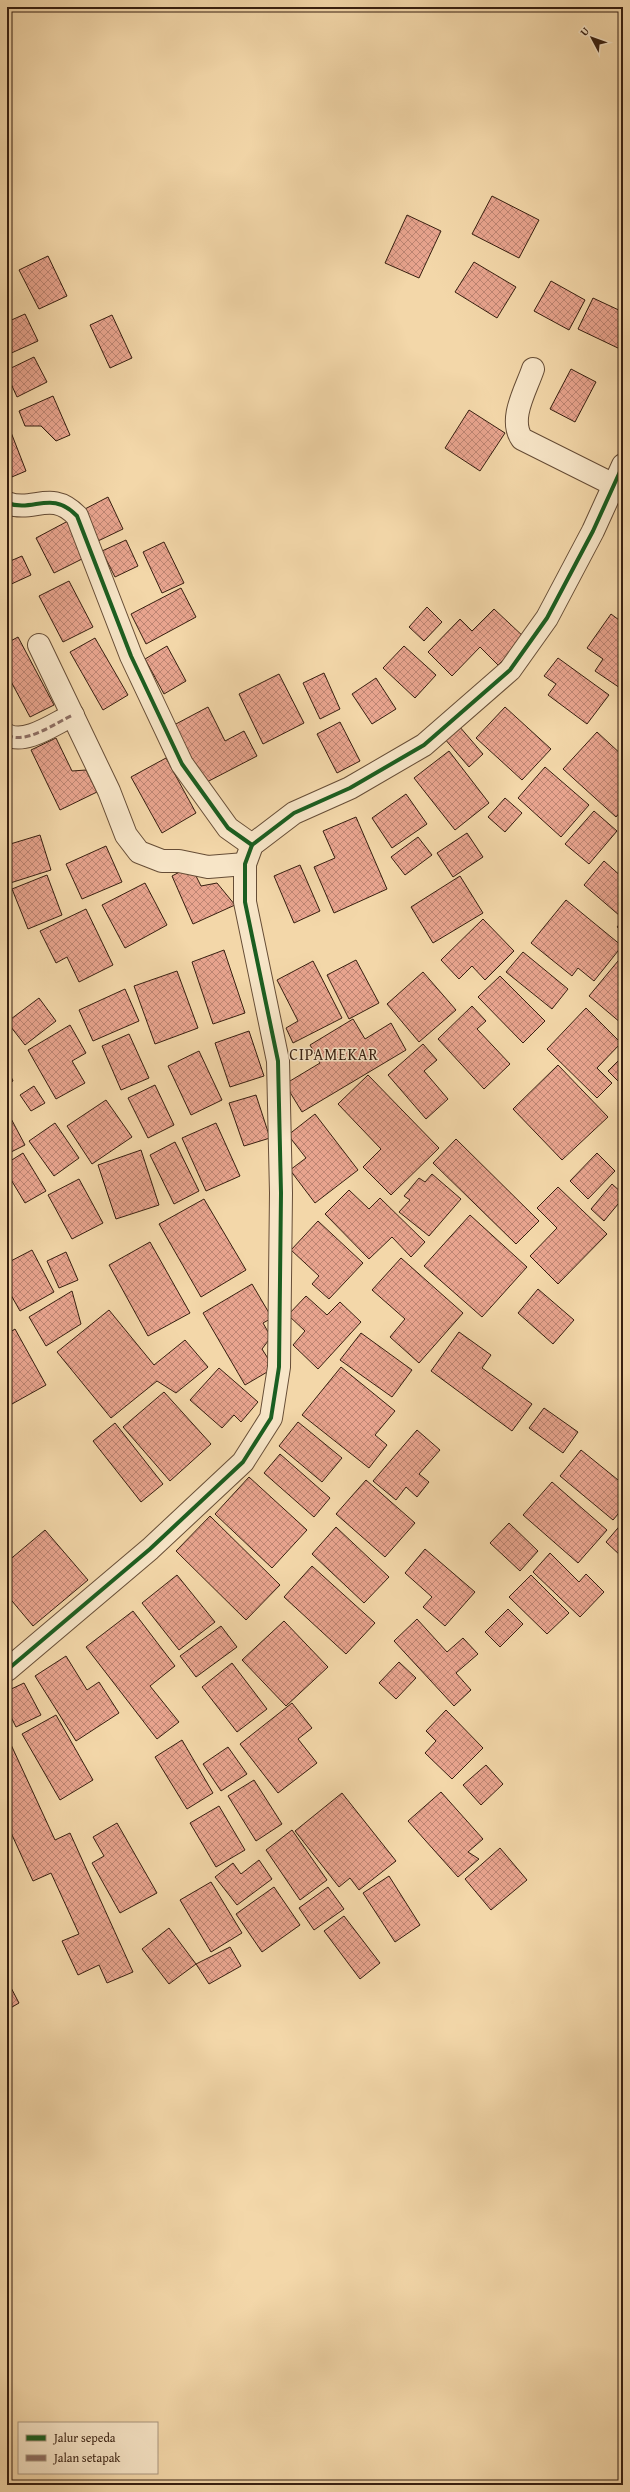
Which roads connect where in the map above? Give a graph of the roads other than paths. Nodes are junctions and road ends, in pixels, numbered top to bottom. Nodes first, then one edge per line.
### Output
1 (533, 369) dead end
2 (623, 465) edge
3 (614, 486) junction
4 (7, 503) edge
5 (39, 645) dead end
6 (73, 715) junction
7 (7, 734) edge
8 (248, 854) junction
9 (7, 1670) edge

1 - 3 street
2 - 3 street
3 - 8 street
4 - 8 street
5 - 6 street
6 - 7 street
6 - 8 street
8 - 9 street

